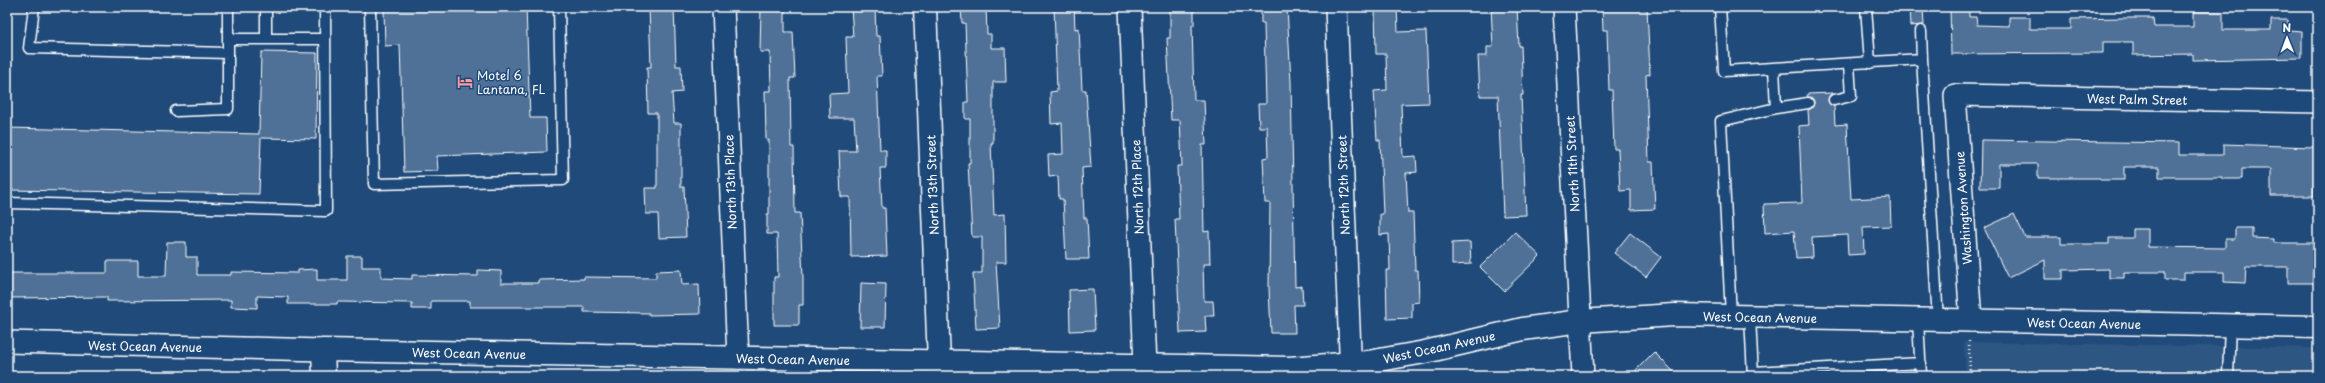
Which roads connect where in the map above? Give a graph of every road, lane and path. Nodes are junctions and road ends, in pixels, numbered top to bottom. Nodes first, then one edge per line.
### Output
1 (34, 7) edge
2 (228, 7) edge
3 (266, 7) edge
4 (325, 7) edge
5 (370, 7) edge
6 (559, 7) edge
7 (723, 7) edge
8 (924, 7) edge
9 (1130, 7) edge
10 (1336, 7) edge
11 (1564, 7) edge
12 (1720, 7) edge
13 (1866, 7) edge
14 (1921, 31) dead end
15 (228, 39) junction
16 (266, 39) junction
17 (326, 39) junction
18 (228, 53) junction
19 (1922, 59) junction
20 (1870, 63) junction
21 (1849, 64) junction
22 (1774, 68) junction
23 (1955, 95) joint
24 (1834, 100) dead end
25 (2318, 102) edge
26 (1808, 104) dead end
27 (1776, 108) junction
28 (176, 111) dead end
29 (7, 203) edge
30 (1740, 317) junction
31 (1928, 320) junction
32 (1580, 321) junction
33 (2230, 325) junction
34 (2318, 327) edge
35 (1970, 330) junction
36 (7, 342) edge
37 (323, 350) junction
38 (738, 358) junction
39 (1921, 363) junction
40 (1145, 366) junction
41 (939, 369) edge
42 (1350, 370) edge
43 (1753, 374) edge
44 (324, 376) edge
45 (1583, 376) edge
46 (1921, 376) edge
47 (1970, 376) edge
48 (2228, 376) edge

1 - 18 lane
2 - 15 lane
3 - 16 lane
4 - 17 lane
5 - 6 lane
7 - 38 street, North 13th Place
8 - 41 street, North 13th Street
9 - 40 street, North 12th Place
10 - 42 street, North 12th Street
11 - 32 street, North 11th Street
12 - 22 lane
13 - 20 lane
14 - 19 lane
15 - 16 lane
15 - 18 lane
16 - 17 lane
17 - 29 lane
18 - 28 lane
19 - 20 lane
19 - 31 lane
20 - 21 lane
21 - 22 lane
21 - 24 lane
22 - 27 lane
23 - 25 street, West Palm Street
23 - 35 street, Washington Avenue
26 - 27 lane
27 - 30 lane
30 - 31 street, West Ocean Avenue
30 - 32 street, West Ocean Avenue
30 - 43 lane
31 - 35 street, West Ocean Avenue
31 - 39 lane
32 - 42 street, West Ocean Avenue
32 - 45 street, North 11th Street
33 - 34 street, West Ocean Avenue
33 - 35 street, West Ocean Avenue
33 - 48 lane
35 - 47 path
36 - 37 street, West Ocean Avenue
37 - 38 street, West Ocean Avenue
37 - 44 street
38 - 41 street, West Ocean Avenue
39 - 43 lane
39 - 46 lane
40 - 41 street, West Ocean Avenue
40 - 42 street, West Ocean Avenue

